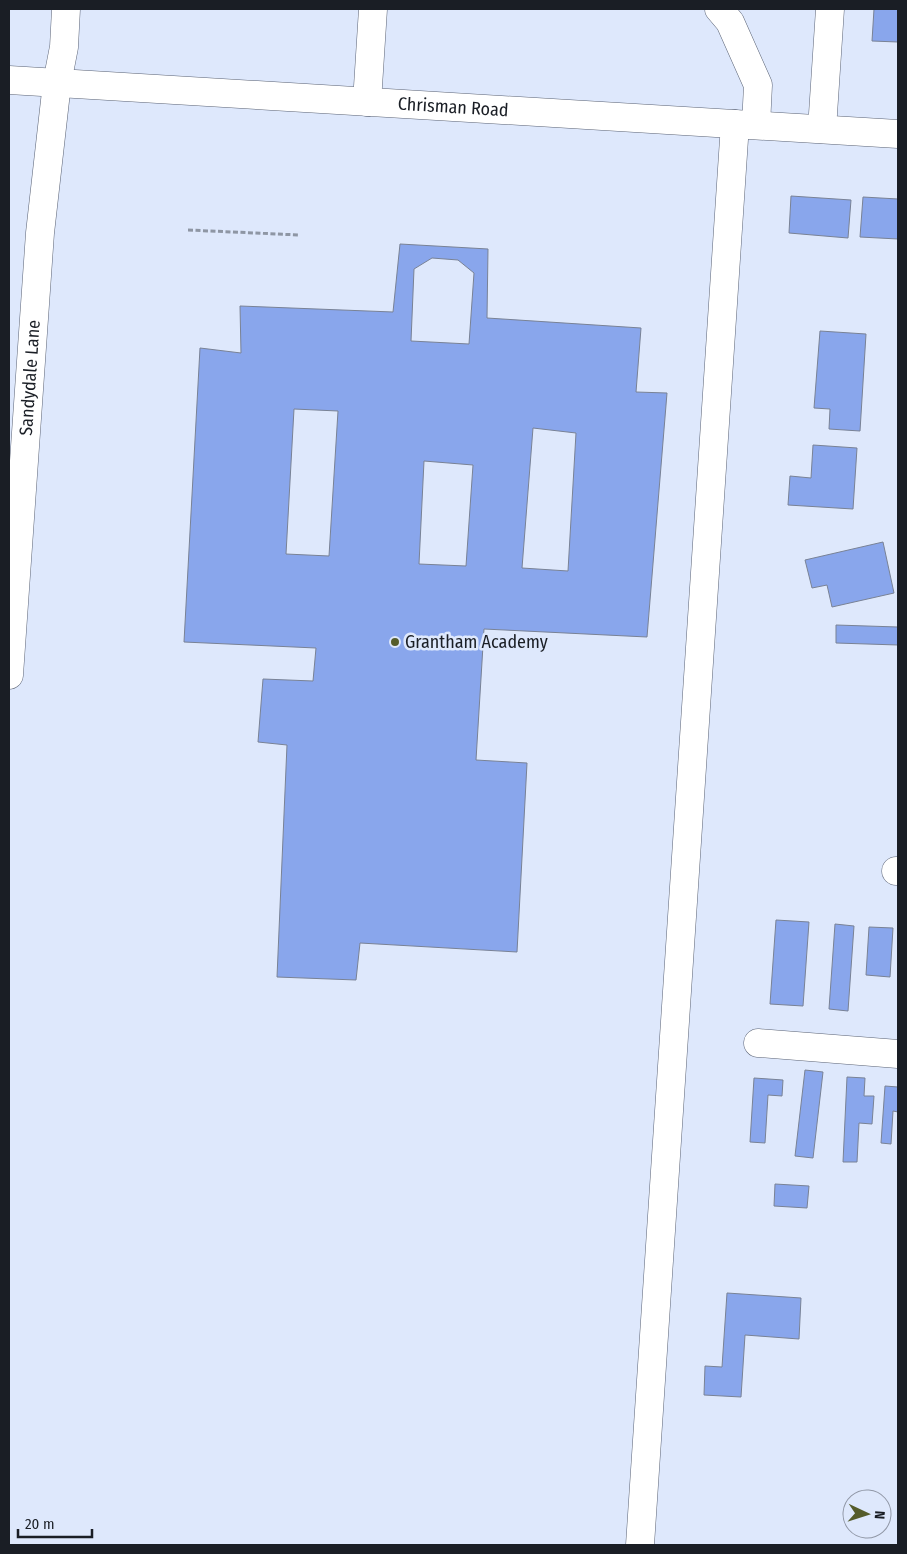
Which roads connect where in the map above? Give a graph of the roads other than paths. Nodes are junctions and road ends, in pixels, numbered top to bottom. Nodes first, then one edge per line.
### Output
1 (66, 9) edge
2 (373, 9) edge
3 (719, 9) edge
4 (830, 9) edge
5 (9, 80) edge
6 (57, 83) junction
7 (367, 102) junction
8 (746, 124) junction
9 (822, 129) junction
10 (898, 134) edge
11 (9, 675) edge
12 (758, 1042) dead end
13 (898, 1054) edge
14 (640, 1545) edge

1 - 6 street, Sandydale Lane
2 - 7 street
3 - 8 street
4 - 9 street
5 - 6 street, Chrisman Road
6 - 7 street, Chrisman Road
6 - 11 street, Sandydale Lane
7 - 8 street, Chrisman Road
8 - 9 street, Chrisman Road
8 - 14 street
9 - 10 street, Chrisman Road
12 - 13 street

